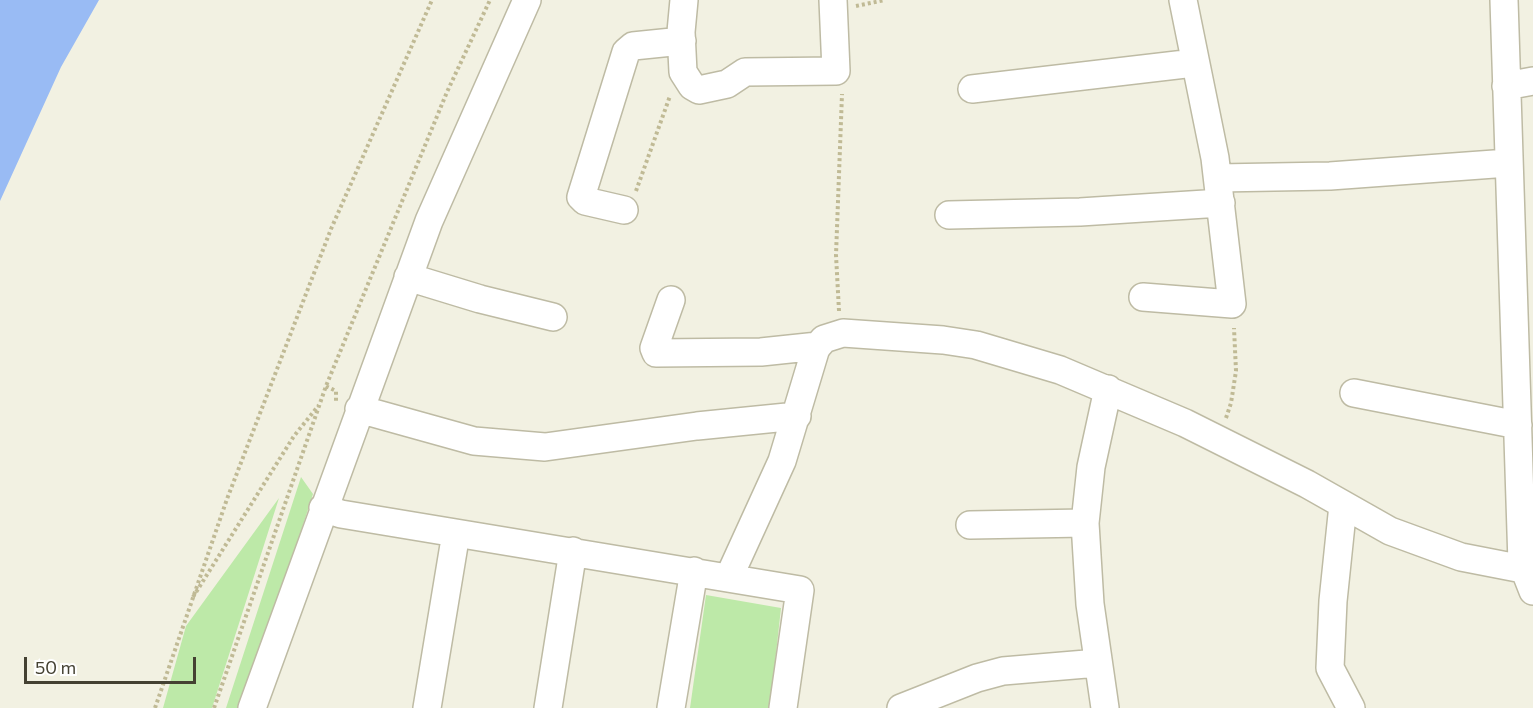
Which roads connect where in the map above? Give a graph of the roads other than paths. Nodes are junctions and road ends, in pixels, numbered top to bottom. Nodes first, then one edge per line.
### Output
1 (527, 0) edge
2 (684, 0) edge
3 (833, 0) edge
4 (1183, 0) edge
5 (1503, 0) edge
6 (682, 41) junction
7 (1194, 63) junction
8 (1533, 81) edge
9 (1506, 86) junction
10 (972, 89) dead end
11 (1508, 163) junction
12 (1220, 190) junction
13 (624, 210) road end
14 (949, 215) dead end
15 (408, 277) junction
16 (1143, 297) dead end
17 (671, 300) dead end
18 (554, 317) dead end
19 (829, 340) junction
20 (1108, 389) junction
21 (1353, 393) dead end
22 (359, 409) junction
23 (797, 416) junction
24 (1518, 425) junction
25 (1343, 505) junction
26 (323, 508) junction
27 (1085, 523) junction
28 (970, 525) dead end
29 (456, 533) junction
30 (573, 552) junction
31 (694, 571) junction
32 (729, 577) junction
33 (1530, 577) edge
34 (1098, 663) junction
35 (252, 708) edge
36 (427, 708) edge
37 (548, 708) edge
38 (671, 708) edge
39 (783, 708) edge
40 (901, 708) edge
41 (1105, 708) edge
42 (1351, 708) edge

1 - 15 street
2 - 6 street
3 - 6 street
4 - 7 street
5 - 9 street
6 - 13 street
7 - 10 street
7 - 12 street
8 - 9 street
9 - 11 street
11 - 12 street
11 - 24 street
12 - 14 street
12 - 16 street
15 - 18 street
15 - 22 street
17 - 19 street
19 - 20 street
19 - 23 street
20 - 25 street
20 - 27 street
21 - 24 street
22 - 23 street
22 - 26 street
23 - 32 street
24 - 33 street
25 - 33 street
25 - 42 street
26 - 29 street
26 - 35 street
27 - 28 street
27 - 34 street
29 - 30 street
29 - 36 street
30 - 31 street
30 - 37 street
31 - 32 street
31 - 38 street
32 - 39 street
34 - 40 street
34 - 41 street

